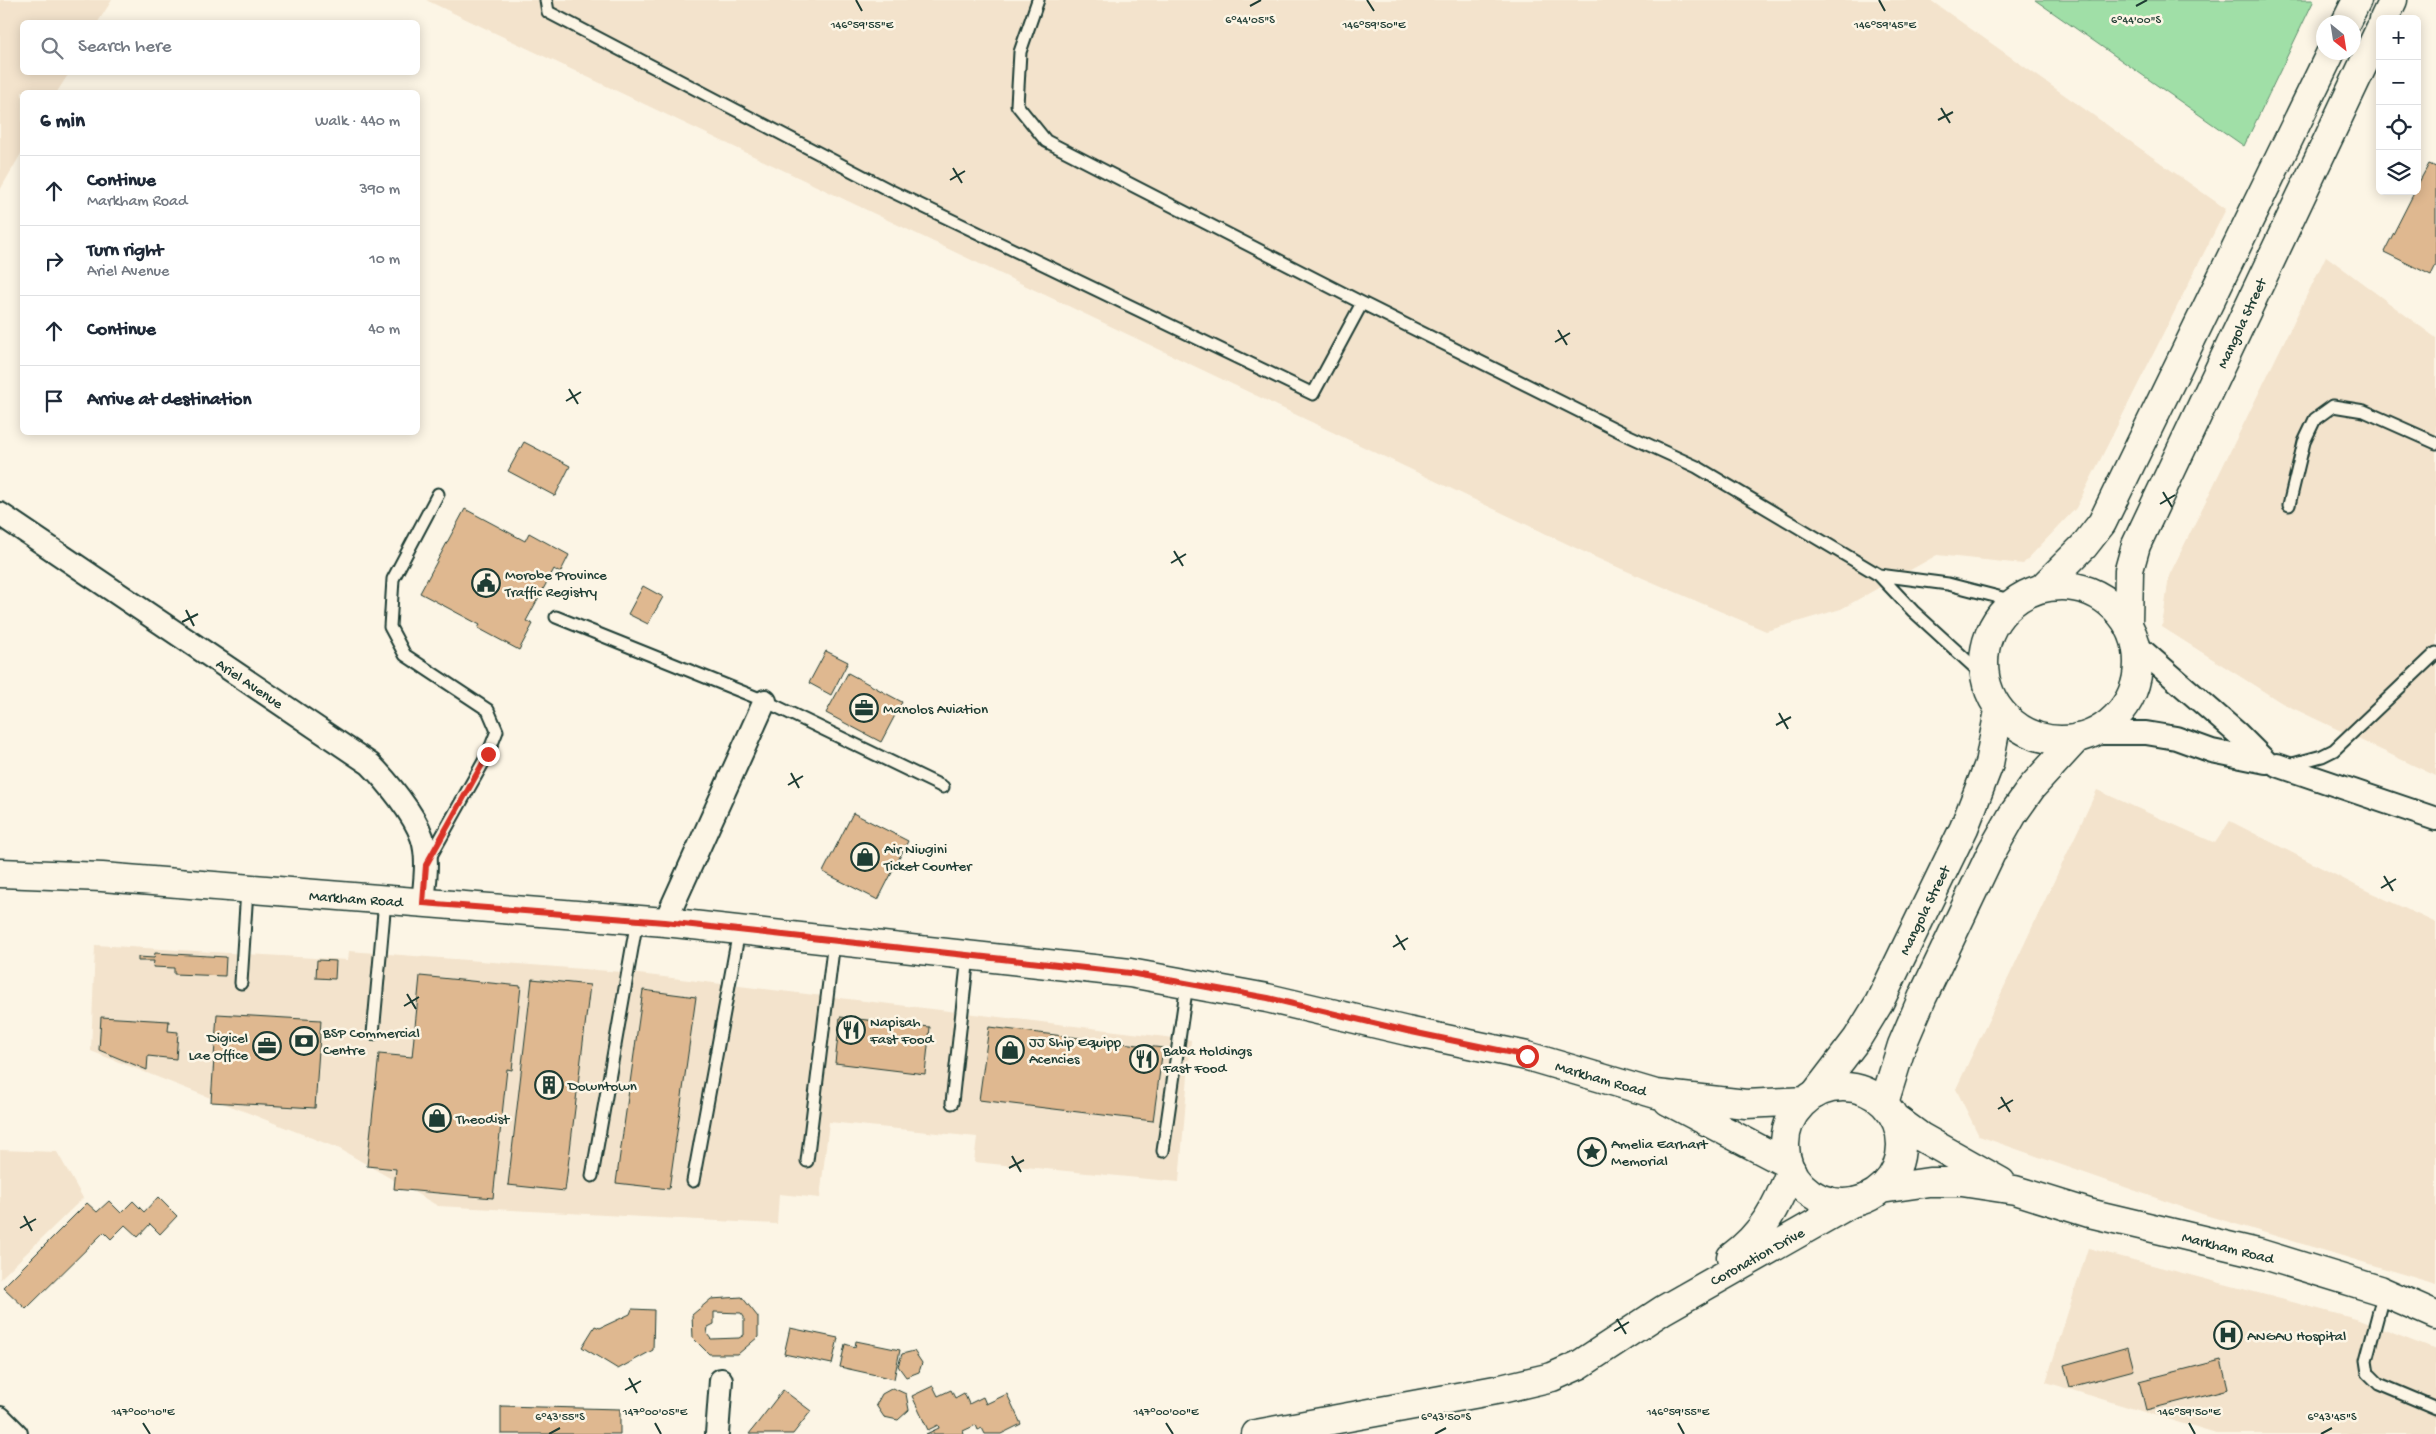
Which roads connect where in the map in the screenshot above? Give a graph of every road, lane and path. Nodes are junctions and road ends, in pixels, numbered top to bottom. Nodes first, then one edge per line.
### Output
1 (546, 0) edge
2 (1038, 0) edge
3 (2357, 0) edge
4 (2393, 0) edge
5 (2350, 15) edge
6 (2386, 15) edge
7 (2376, 37) edge
8 (2327, 60) edge
9 (1362, 303) junction
10 (2436, 443) edge
11 (438, 494) dead end
12 (2289, 504) dead end
13 (0, 514) edge
14 (1879, 574) junction
15 (2042, 588) junction
16 (2014, 602) junction
17 (556, 617) dead end
18 (2132, 635) junction
19 (2436, 653) edge
20 (1984, 677) junction
21 (765, 701) junction
22 (1999, 710) junction
23 (2084, 736) junction
24 (2272, 763) junction
25 (943, 787) dead end
26 (2436, 819) edge
27 (426, 865) junction
28 (0, 873) edge
29 (247, 890) junction
30 (385, 901) junction
31 (423, 903) junction
32 (637, 920) junction
33 (665, 922) junction
34 (739, 930) junction
35 (834, 941) junction
36 (968, 956) junction
37 (240, 983) dead end
38 (1187, 984) junction
39 (373, 1034) dead end
40 (1656, 1094) junction
41 (1810, 1098) junction
42 (952, 1103) dead end
43 (1890, 1111) junction
44 (1163, 1151) dead end
45 (807, 1161) dead end
46 (1789, 1167) junction
47 (592, 1176) dead end
48 (693, 1181) dead end
49 (1881, 1189) junction
50 (2015, 1190) junction
51 (1852, 1202) junction
52 (2384, 1292) junction
53 (1663, 1310) junction
54 (2436, 1314) edge
55 (721, 1380) dead end
56 (2436, 1408) edge
57 (0, 1418) edge
58 (16, 1434) edge
59 (716, 1434) edge
60 (1256, 1434) edge

1 - 9 lane
2 - 9 lane
3 - 5 main road
4 - 6 main road
7 - 18 main road, Mangola Street
8 - 15 main road
9 - 14 lane
10 - 12 lane
11 - 27 lane
13 - 27 street, Ariel Avenue
14 - 16 lane
14 - 20 lane
15 - 16 main road
15 - 18 main road
16 - 20 main road
17 - 21 lane
18 - 23 main road
18 - 24 street
19 - 24 lane
20 - 22 main road
21 - 25 lane
21 - 33 street
22 - 23 main road
22 - 41 main road, Mangola Street
23 - 24 street
23 - 43 main road
24 - 26 street
27 - 31 street, Ariel Avenue
28 - 29 main road, Markham Road
29 - 30 main road, Markham Road
29 - 37 lane
30 - 31 main road, Markham Road
30 - 39 lane
31 - 32 main road, Markham Road
32 - 33 main road, Markham Road
32 - 47 lane
33 - 34 main road, Markham Road
34 - 35 main road, Markham Road
34 - 48 lane
35 - 36 main road, Markham Road
35 - 45 lane
36 - 38 main road, Markham Road
36 - 42 lane
38 - 40 main road, Markham Road
38 - 44 lane
40 - 41 main road, Markham Road
40 - 46 main road, Markham Road
41 - 43 main road
41 - 46 main road
43 - 49 main road
43 - 50 main road, Markham Road
46 - 51 main road
46 - 53 main road, Coronation Drive
49 - 50 main road, Markham Road
49 - 51 main road
50 - 52 main road, Markham Road
51 - 53 main road, Coronation Drive
52 - 54 main road, Markham Road
52 - 56 lane
53 - 60 main road, Coronation Drive
55 - 59 street
57 - 58 street

